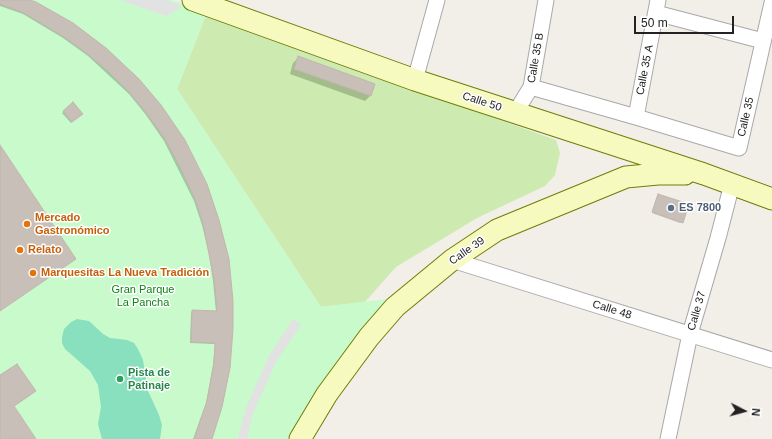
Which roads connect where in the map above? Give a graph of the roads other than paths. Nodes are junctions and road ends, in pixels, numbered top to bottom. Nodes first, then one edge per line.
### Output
1 (193, 0) edge
2 (437, 0) edge
3 (546, 0) edge
4 (772, 4) edge
5 (657, 7) edge
6 (764, 40) junction
7 (415, 80) junction
8 (531, 87) junction
9 (515, 113) junction
10 (636, 117) junction
11 (704, 174) junction
12 (732, 184) junction
13 (772, 199) edge
14 (452, 260) junction
15 (690, 334) junction
16 (772, 360) edge
17 (300, 439) edge
18 (668, 439) edge

1 - 7 main road, Calle 50
2 - 7 street
3 - 8 street, Calle 35 B
4 - 6 street, Calle 35
5 - 6 street
5 - 10 street, Calle 35 A
6 - 10 street, Calle 35
7 - 9 main road, Calle 50
8 - 9 street, Calle 35 B
8 - 10 street
9 - 11 main road, Calle 50
11 - 12 main road, Calle 50
11 - 14 main road, Calle 39
12 - 13 main road, Calle 50
12 - 15 street, Calle 37
14 - 15 street, Calle 48
14 - 17 main road, Calle 39
15 - 16 street, Calle 48
15 - 18 street, Calle 37

